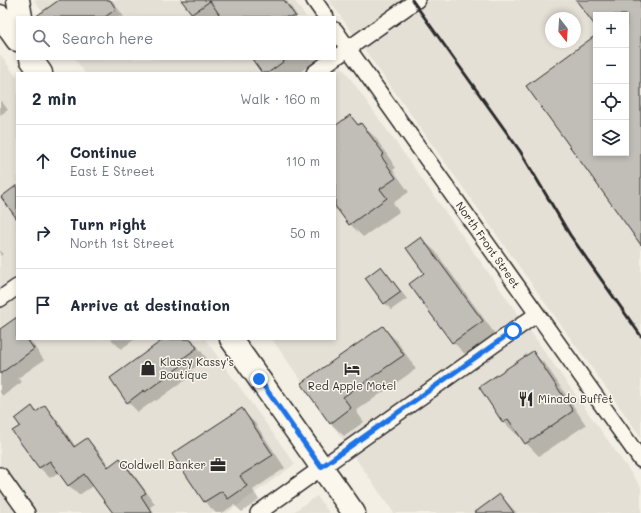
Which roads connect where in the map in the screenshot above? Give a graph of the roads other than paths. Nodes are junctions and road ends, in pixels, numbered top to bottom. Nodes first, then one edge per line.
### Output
1 (18, 0) edge
2 (314, 0) edge
3 (416, 0) edge
4 (0, 16) edge
5 (21, 16) edge
6 (325, 16) edge
7 (336, 31) edge
8 (16, 39) edge
9 (348, 48) junction
10 (336, 57) edge
11 (32, 60) edge
12 (331, 60) edge
13 (40, 72) edge
14 (315, 72) edge
15 (16, 288) edge
16 (0, 299) edge
17 (536, 314) junction
18 (232, 340) edge
19 (641, 460) edge
20 (321, 467) junction
21 (0, 475) edge
22 (27, 513) edge
23 (258, 513) edge
24 (354, 513) edge

1 - 5 main road
2 - 6 street
3 - 9 street
4 - 8 main road
7 - 9 street, North Front Street
9 - 10 street
9 - 17 street, North Front Street
11 - 13 main road
12 - 14 street
15 - 16 street
17 - 19 street, North Front Street
17 - 20 street
18 - 20 main road
20 - 23 street
20 - 24 main road
21 - 22 street

